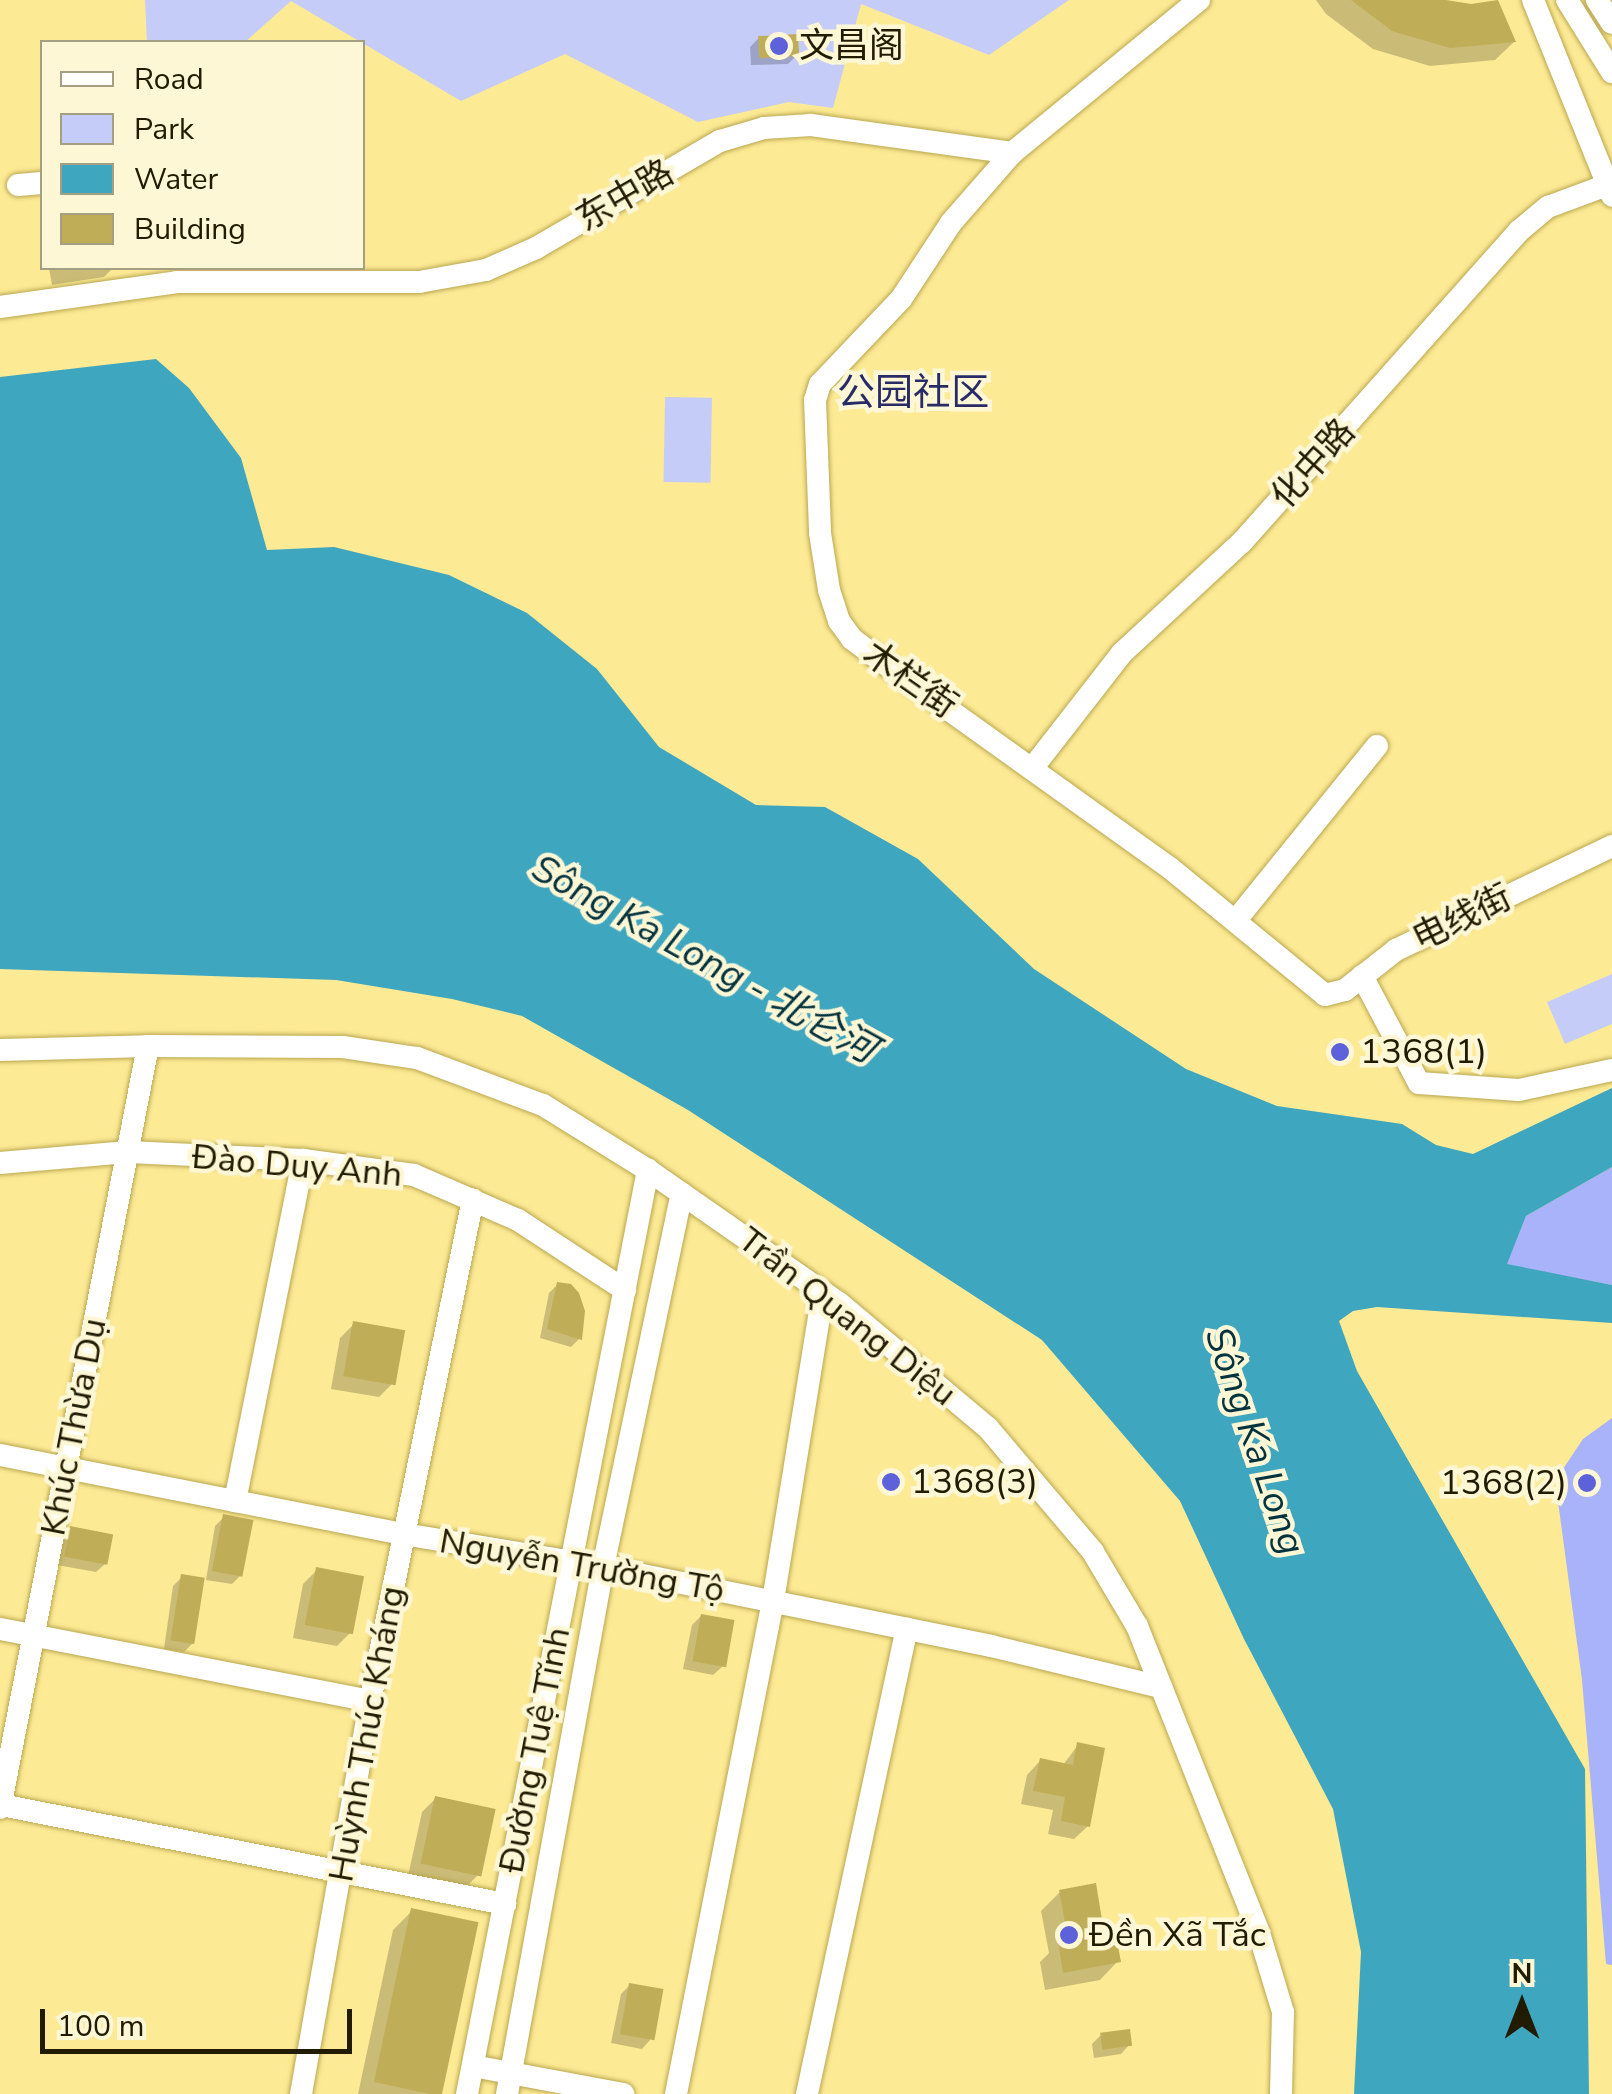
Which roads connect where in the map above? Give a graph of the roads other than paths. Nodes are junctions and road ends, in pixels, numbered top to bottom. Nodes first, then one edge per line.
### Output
1 (1199, 0) edge
2 (1533, 0) edge
3 (1566, 0) edge
4 (1597, 0) edge
5 (1612, 23) edge
6 (1612, 72) edge
7 (1012, 153) junction
8 (40, 183) edge
9 (18, 184) dead end
10 (1610, 191) edge
11 (127, 277) edge
12 (0, 307) edge
13 (1378, 746) dead end
14 (1034, 766) junction
15 (1612, 846) edge
16 (1236, 920) junction
17 (1362, 976) junction
18 (1318, 992) joint
19 (148, 1046) junction
20 (0, 1050) edge
21 (1612, 1070) edge
22 (128, 1152) junction
23 (303, 1160) junction
24 (0, 1163) edge
25 (648, 1170) junction
26 (682, 1193) junction
27 (473, 1198) junction
28 (625, 1290) junction
29 (823, 1292) junction
30 (0, 1455) edge
31 (66, 1468) junction
32 (235, 1500) junction
33 (403, 1534) junction
34 (572, 1562) junction
35 (603, 1567) junction
36 (773, 1602) junction
37 (0, 1629) edge
38 (907, 1629) junction
39 (33, 1636) junction
40 (1161, 1687) junction
41 (370, 1701) junction
42 (0, 1806) edge
43 (342, 1872) junction
44 (505, 1904) junction
45 (473, 2066) junction
46 (509, 2083) edge
47 (301, 2094) edge
48 (467, 2094) edge
49 (623, 2094) edge
50 (676, 2094) edge
51 (807, 2094) edge
52 (1281, 2094) edge

1 - 7 street
2 - 10 street
3 - 6 street
4 - 5 street
7 - 11 street, 东中路
7 - 14 street, 木栏街
8 - 9 street
10 - 14 street, 化中路
11 - 12 street, 东中路
13 - 16 street
14 - 16 street, 木栏街
15 - 17 street, 电线街
16 - 18 street, 木栏街
17 - 18 street, 电线街
17 - 21 street
19 - 20 street, Trần Quang Diệu
19 - 22 street, Khúc Thừa Dụ
19 - 25 street, Trần Quang Diệu
22 - 23 street, Đào Duy Anh
22 - 24 street, Đào Duy Anh
22 - 31 street, Khúc Thừa Dụ
23 - 27 street, Đào Duy Anh
23 - 32 street
25 - 26 street, Trần Quang Diệu
25 - 28 street, Đường Tuệ Tĩnh
26 - 29 street, Trần Quang Diệu
26 - 35 street, Đường Tuệ Tĩnh
27 - 28 street, Đào Duy Anh
27 - 33 street, Huỳnh Thúc Kháng
28 - 34 street, Đường Tuệ Tĩnh
29 - 36 street
29 - 40 street, Trần Quang Diệu
30 - 31 street, Nguyễn Trường Tộ
31 - 32 street, Nguyễn Trường Tộ
31 - 39 street, Khúc Thừa Dụ
32 - 33 street, Nguyễn Trường Tộ
33 - 34 street, Nguyễn Trường Tộ
33 - 41 street, Huỳnh Thúc Kháng
34 - 35 street, Nguyễn Trường Tộ
34 - 44 street, Đường Tuệ Tĩnh
35 - 36 street, Nguyễn Trường Tộ
35 - 46 street, Đường Tuệ Tĩnh
36 - 38 street, Nguyễn Trường Tộ
36 - 50 street
37 - 39 street
38 - 40 street, Nguyễn Trường Tộ
38 - 51 street
39 - 41 street
39 - 42 street, Khúc Thừa Dụ
40 - 52 street, Trần Quang Diệu
41 - 43 street, Huỳnh Thúc Kháng
42 - 43 street
43 - 44 street
43 - 47 street, Huỳnh Thúc Kháng
44 - 45 street, Đường Tuệ Tĩnh
45 - 46 street
45 - 48 street, Đường Tuệ Tĩnh
46 - 49 street

